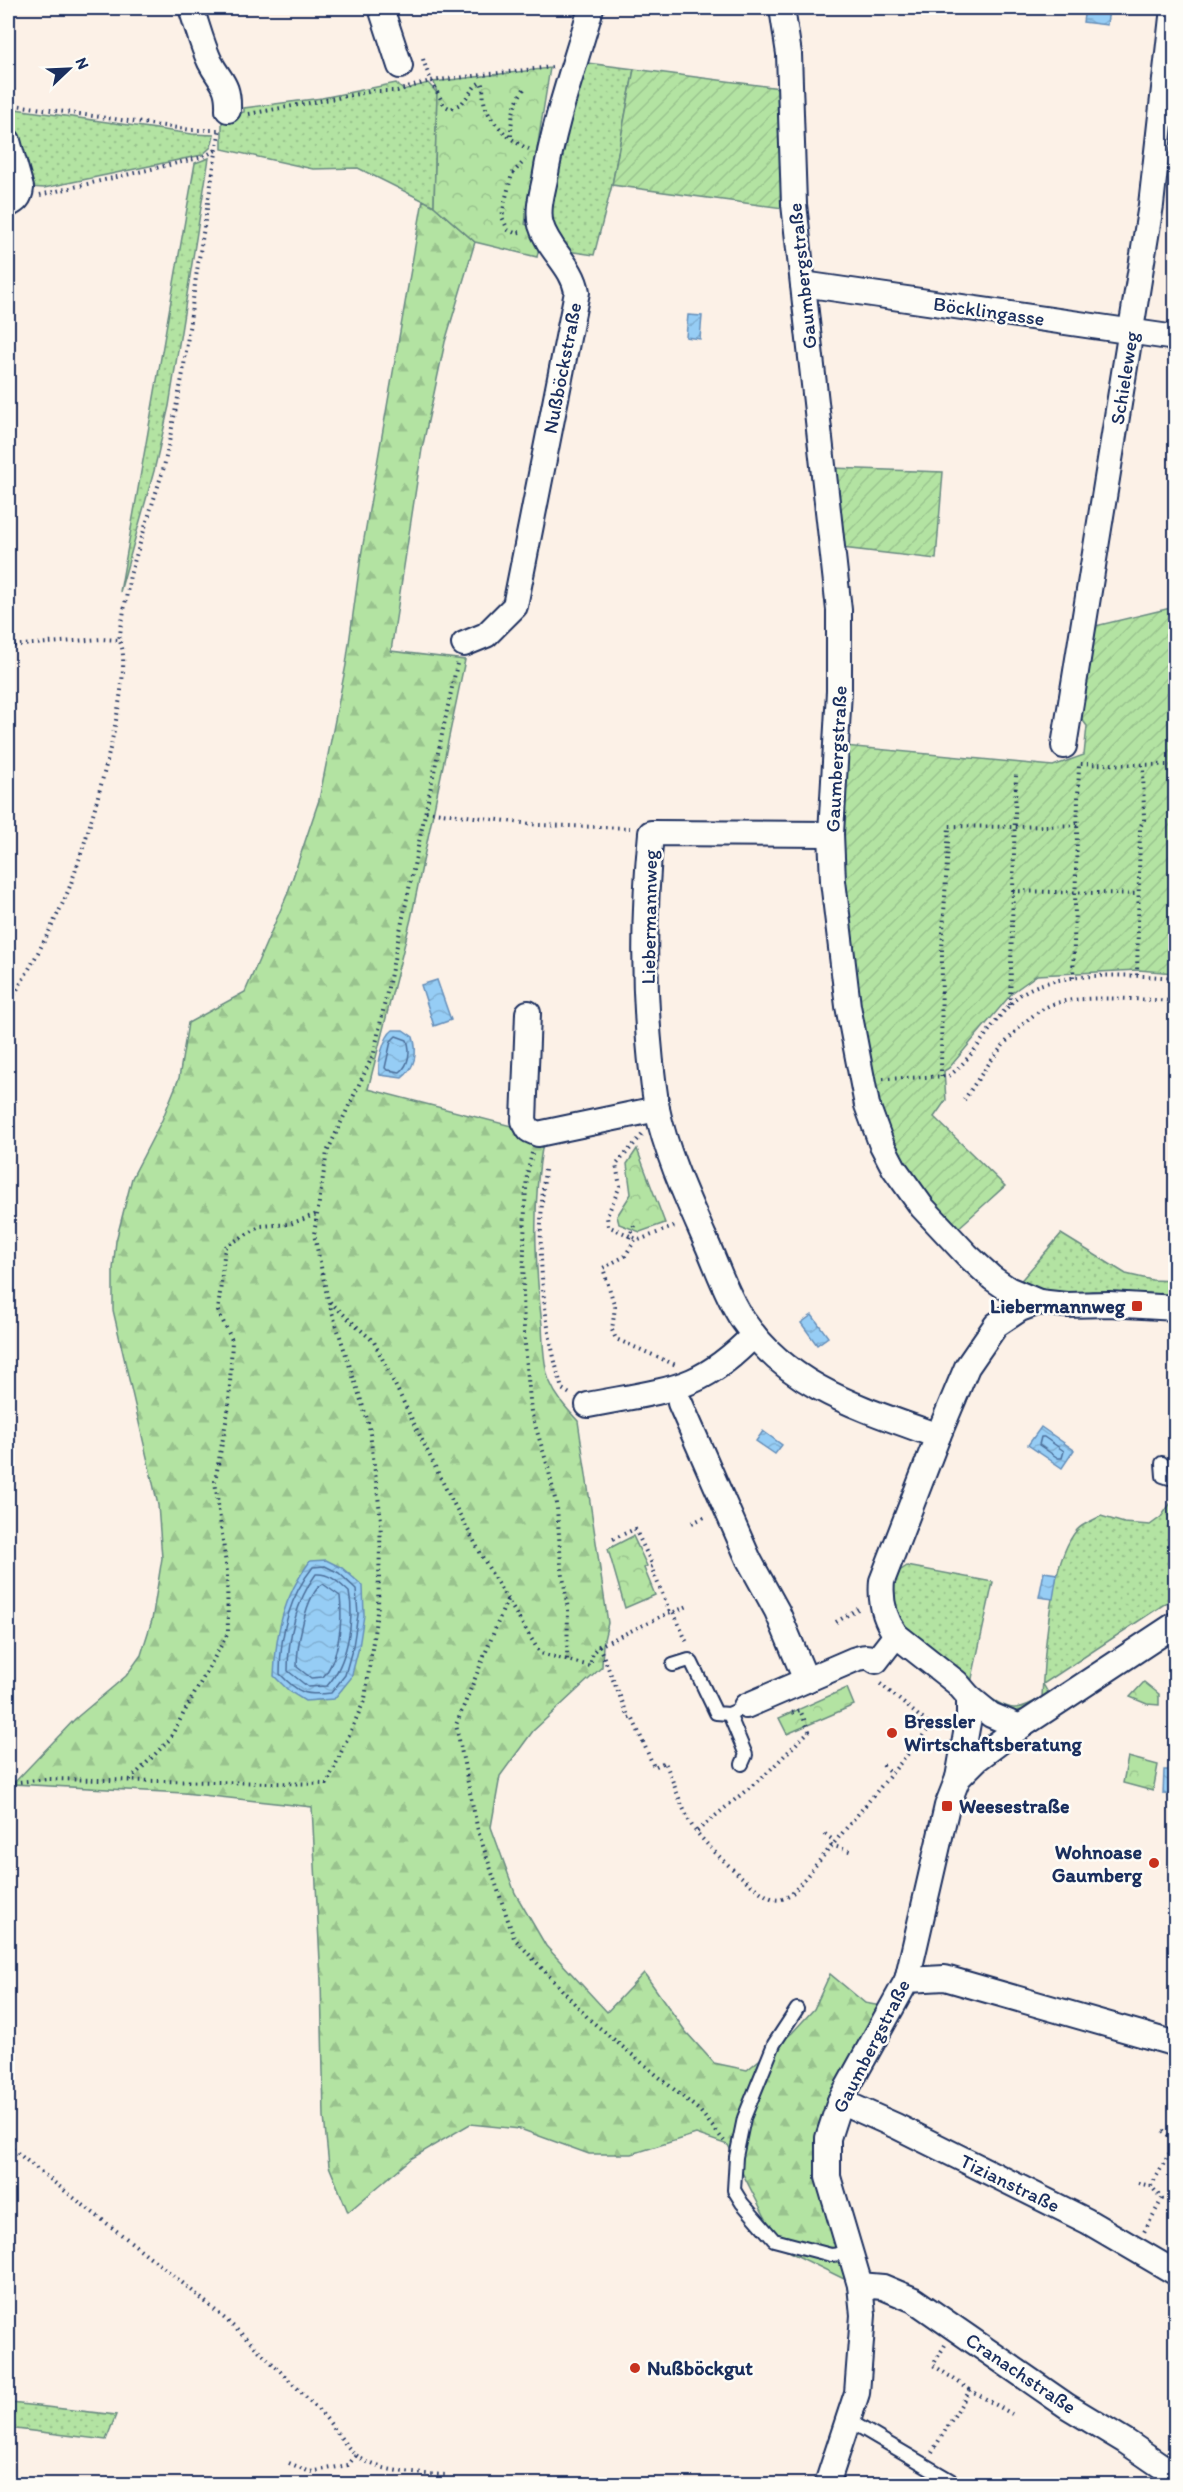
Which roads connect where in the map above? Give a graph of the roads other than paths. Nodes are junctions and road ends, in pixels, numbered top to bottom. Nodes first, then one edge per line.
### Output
1 (191, 8) edge
2 (381, 8) edge
3 (591, 8) edge
4 (782, 8) edge
5 (1173, 8) edge
6 (400, 66) dead end
7 (237, 112) road end
8 (8, 141) edge
9 (12, 203) edge
10 (803, 284) junction
11 (1132, 332) junction
12 (1176, 338) edge
13 (464, 644) road end
14 (1064, 746) dead end
15 (831, 834) junction
16 (528, 1013) dead end
17 (659, 1118) junction
18 (992, 1278) junction
19 (1039, 1302) junction
20 (1176, 1308) edge
21 (996, 1325) junction
22 (754, 1335) junction
23 (684, 1393) junction
24 (588, 1405) road end
25 (938, 1436) junction
26 (1162, 1463) dead end
27 (1176, 1477) edge
28 (1176, 1624) edge
29 (896, 1635) junction
30 (674, 1665) dead end
31 (806, 1680) junction
32 (969, 1697) junction
33 (737, 1710) junction
34 (1020, 1727) junction
35 (742, 1764) dead end
36 (958, 1778) junction
37 (907, 1980) junction
38 (797, 2009) dead end
39 (1176, 2044) edge
40 (840, 2101) junction
41 (850, 2253) junction
42 (1176, 2273) edge
43 (860, 2285) junction
44 (848, 2420) junction
45 (1176, 2476) edge
46 (827, 2484) edge
47 (957, 2484) edge

1 - 7 street
2 - 6 street
3 - 13 street, Nußböckstraße
4 - 10 street, Gaumbergstraße
5 - 11 street, Schieleweg
8 - 9 street
10 - 11 street, Böcklingasse
10 - 15 street, Gaumbergstraße
11 - 12 street, Böcklingasse
11 - 14 street, Schieleweg
15 - 17 street, Liebermannweg
15 - 18 street, Gaumbergstraße
16 - 17 street
17 - 22 street, Liebermannweg
18 - 19 street, Gaumbergstraße
18 - 21 street
19 - 20 street, Gaumbergstraße
19 - 21 street
21 - 25 street
22 - 23 street
22 - 25 street, Liebermannweg
23 - 24 street
23 - 31 street
25 - 29 street
26 - 27 lane
28 - 34 street, Gaumbergstraße
29 - 31 street
29 - 32 street
30 - 33 lane
31 - 33 street
32 - 34 street
32 - 36 street
33 - 35 lane
34 - 36 street, Gaumbergstraße
36 - 37 street, Gaumbergstraße
37 - 39 street
37 - 40 street, Gaumbergstraße
38 - 41 lane
40 - 41 street, Gaumbergstraße
40 - 42 street, Tizianstraße
41 - 43 street, Gaumbergstraße
43 - 44 street, Gaumbergstraße
43 - 45 street, Cranachstraße
44 - 46 street, Gaumbergstraße
44 - 47 lane

